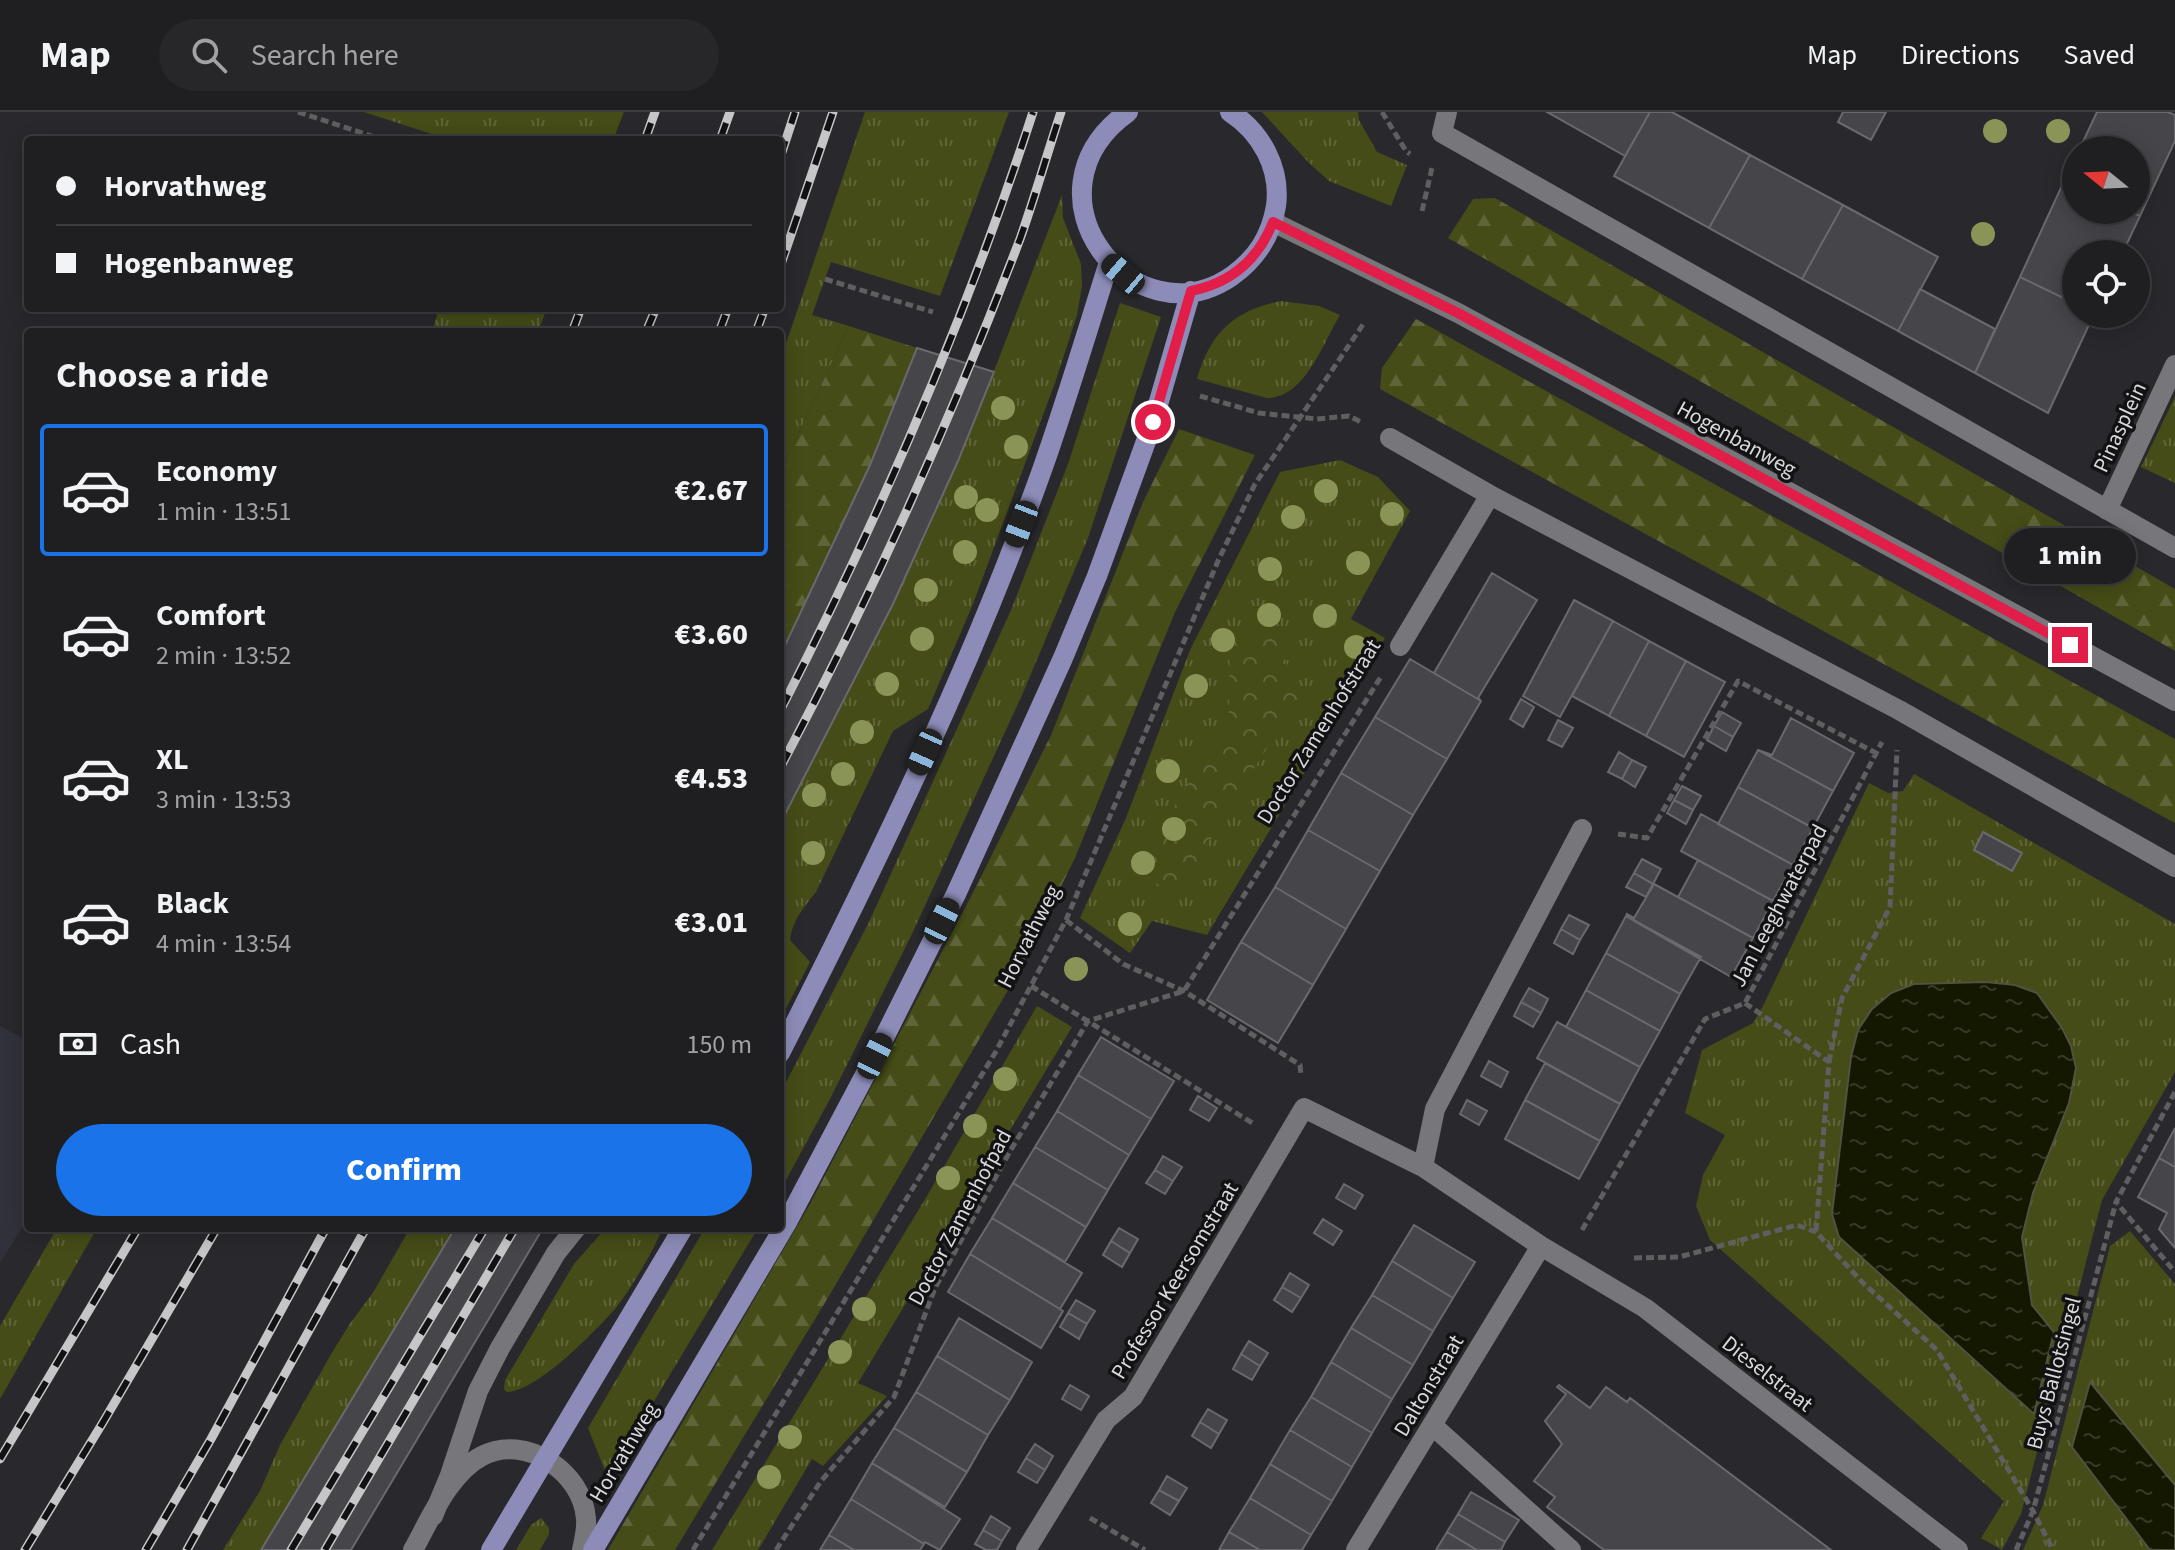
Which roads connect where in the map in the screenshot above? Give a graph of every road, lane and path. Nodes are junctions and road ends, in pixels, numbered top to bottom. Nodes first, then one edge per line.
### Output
1 (298, 112) edge
2 (1128, 112) edge
3 (1230, 112) edge
4 (1447, 112) edge
5 (372, 136) edge
6 (1273, 222) junction
7 (1109, 262) junction
8 (825, 279) dead end
9 (1191, 291) junction
10 (933, 312) dead end
11 (1364, 323) dead end
12 (2175, 365) edge
13 (1191, 393) dead end
14 (1298, 418) junction
15 (1390, 438) joint
16 (1490, 495) junction
17 (2107, 510) junction
18 (2175, 548) edge
19 (1400, 646) joint
20 (2175, 701) edge
21 (1899, 710) junction
22 (1876, 753) junction
23 (1582, 829) joint
24 (2175, 867) edge
25 (1066, 920) junction
26 (1031, 986) junction
27 (1184, 991) junction
28 (1745, 1003) junction
29 (1088, 1021) junction
30 (784, 1045) edge
31 (1829, 1062) junction
32 (2175, 1092) edge
33 (1304, 1108) junction
34 (1423, 1167) junction
35 (2116, 1202) junction
36 (784, 1227) edge
37 (573, 1232) edge
38 (681, 1232) edge
39 (781, 1232) edge
40 (1816, 1232) junction
41 (1541, 1246) junction
42 (1679, 1257) dead end
43 (1565, 1259) junction
44 (2175, 1272) edge
45 (1432, 1425) junction
46 (546, 1459) junction
47 (1058, 1499) junction
48 (2033, 1511) junction
49 (433, 1516) junction
50 (413, 1550) edge
51 (491, 1550) edge
52 (582, 1550) edge
53 (593, 1550) edge
54 (693, 1550) edge
55 (776, 1550) edge
56 (1026, 1550) edge
57 (1145, 1550) edge
58 (1356, 1550) edge
59 (1571, 1550) edge
60 (1958, 1550) edge
61 (2016, 1550) edge
62 (2053, 1550) edge

1 - 5 path
2 - 7 main road
3 - 6 main road
4 - 17 street
6 - 9 main road
6 - 20 street, Hogenbanweg
7 - 9 main road
7 - 30 main road
8 - 10 path
9 - 36 main road, Horvathweg
11 - 14 path, Horvathweg
12 - 17 street, Pinasplein
13 - 14 path
14 - 15 path
14 - 25 path, Horvathweg
15 - 16 street
16 - 19 street, Doctor Zamenhofstraat
16 - 21 street
17 - 18 street
19 - 27 path, Doctor Zamenhofstraat
21 - 22 path, Jan Leeghwaterpad
21 - 24 street
21 - 31 path
22 - 23 path
22 - 28 path, Jan Leeghwaterpad
23 - 34 street
25 - 26 path, Horvathweg
25 - 27 path
26 - 29 path
26 - 54 path, Horvathweg
27 - 29 path
27 - 33 path
28 - 31 path
28 - 43 path, Jan Leeghwaterpad
29 - 33 path
29 - 55 path, Doctor Zamenhofpad
31 - 40 path
32 - 35 path, Buys Ballotsingel
33 - 34 street, Dieselstraat
33 - 47 street, Professor Keersomstraat
34 - 41 street, Dieselstraat
35 - 44 path
35 - 48 path, Buys Ballotsingel
37 - 49 street
38 - 46 main road
39 - 53 main road, Horvathweg
40 - 42 path
40 - 48 path
41 - 43 street, Dieselstraat
41 - 45 street, Daltonstraat
43 - 60 street, Dieselstraat
45 - 58 street, Daltonstraat
45 - 59 street
46 - 49 street
46 - 51 main road
46 - 52 street, Horvathweg
47 - 56 street, Professor Keersomstraat
47 - 57 path
48 - 61 path, Buys Ballotsingel
48 - 62 path
49 - 50 street

